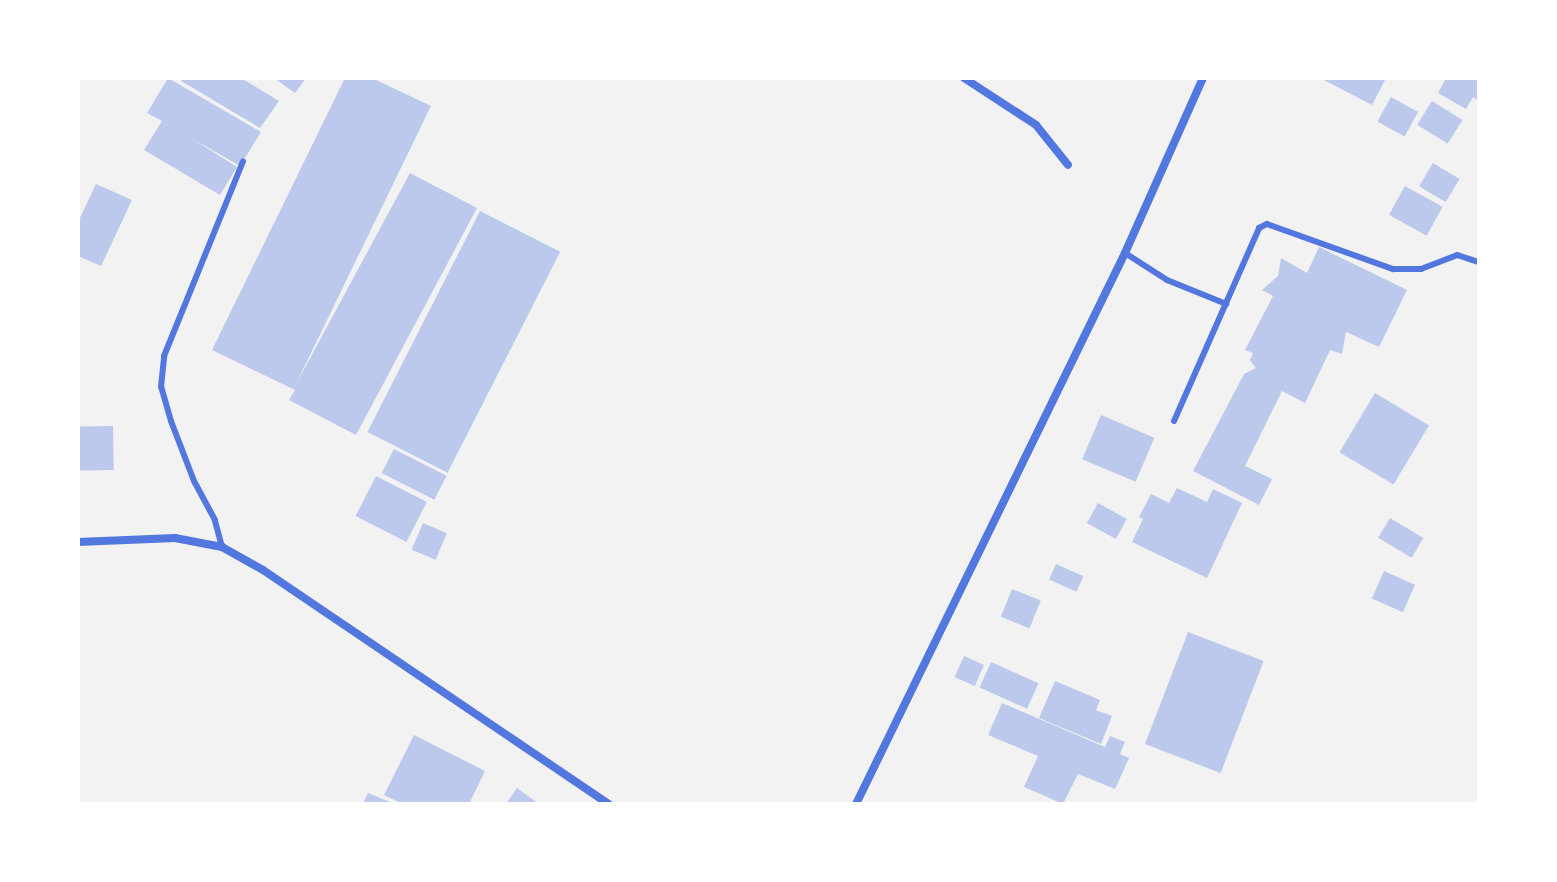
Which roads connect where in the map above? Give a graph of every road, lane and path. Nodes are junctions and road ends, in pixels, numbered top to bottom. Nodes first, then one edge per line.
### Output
1 (964, 78) edge
2 (1203, 78) edge
3 (243, 161) dead end
4 (1068, 165) dead end
5 (1125, 253) junction
6 (1479, 262) edge
7 (1226, 304) junction
8 (1174, 421) dead end
9 (78, 542) edge
10 (222, 547) junction
11 (609, 804) edge
12 (856, 804) edge

1 - 4 street
2 - 5 street
3 - 10 lane
5 - 7 lane
5 - 12 street
6 - 7 lane
7 - 8 lane
9 - 10 street
10 - 11 street

